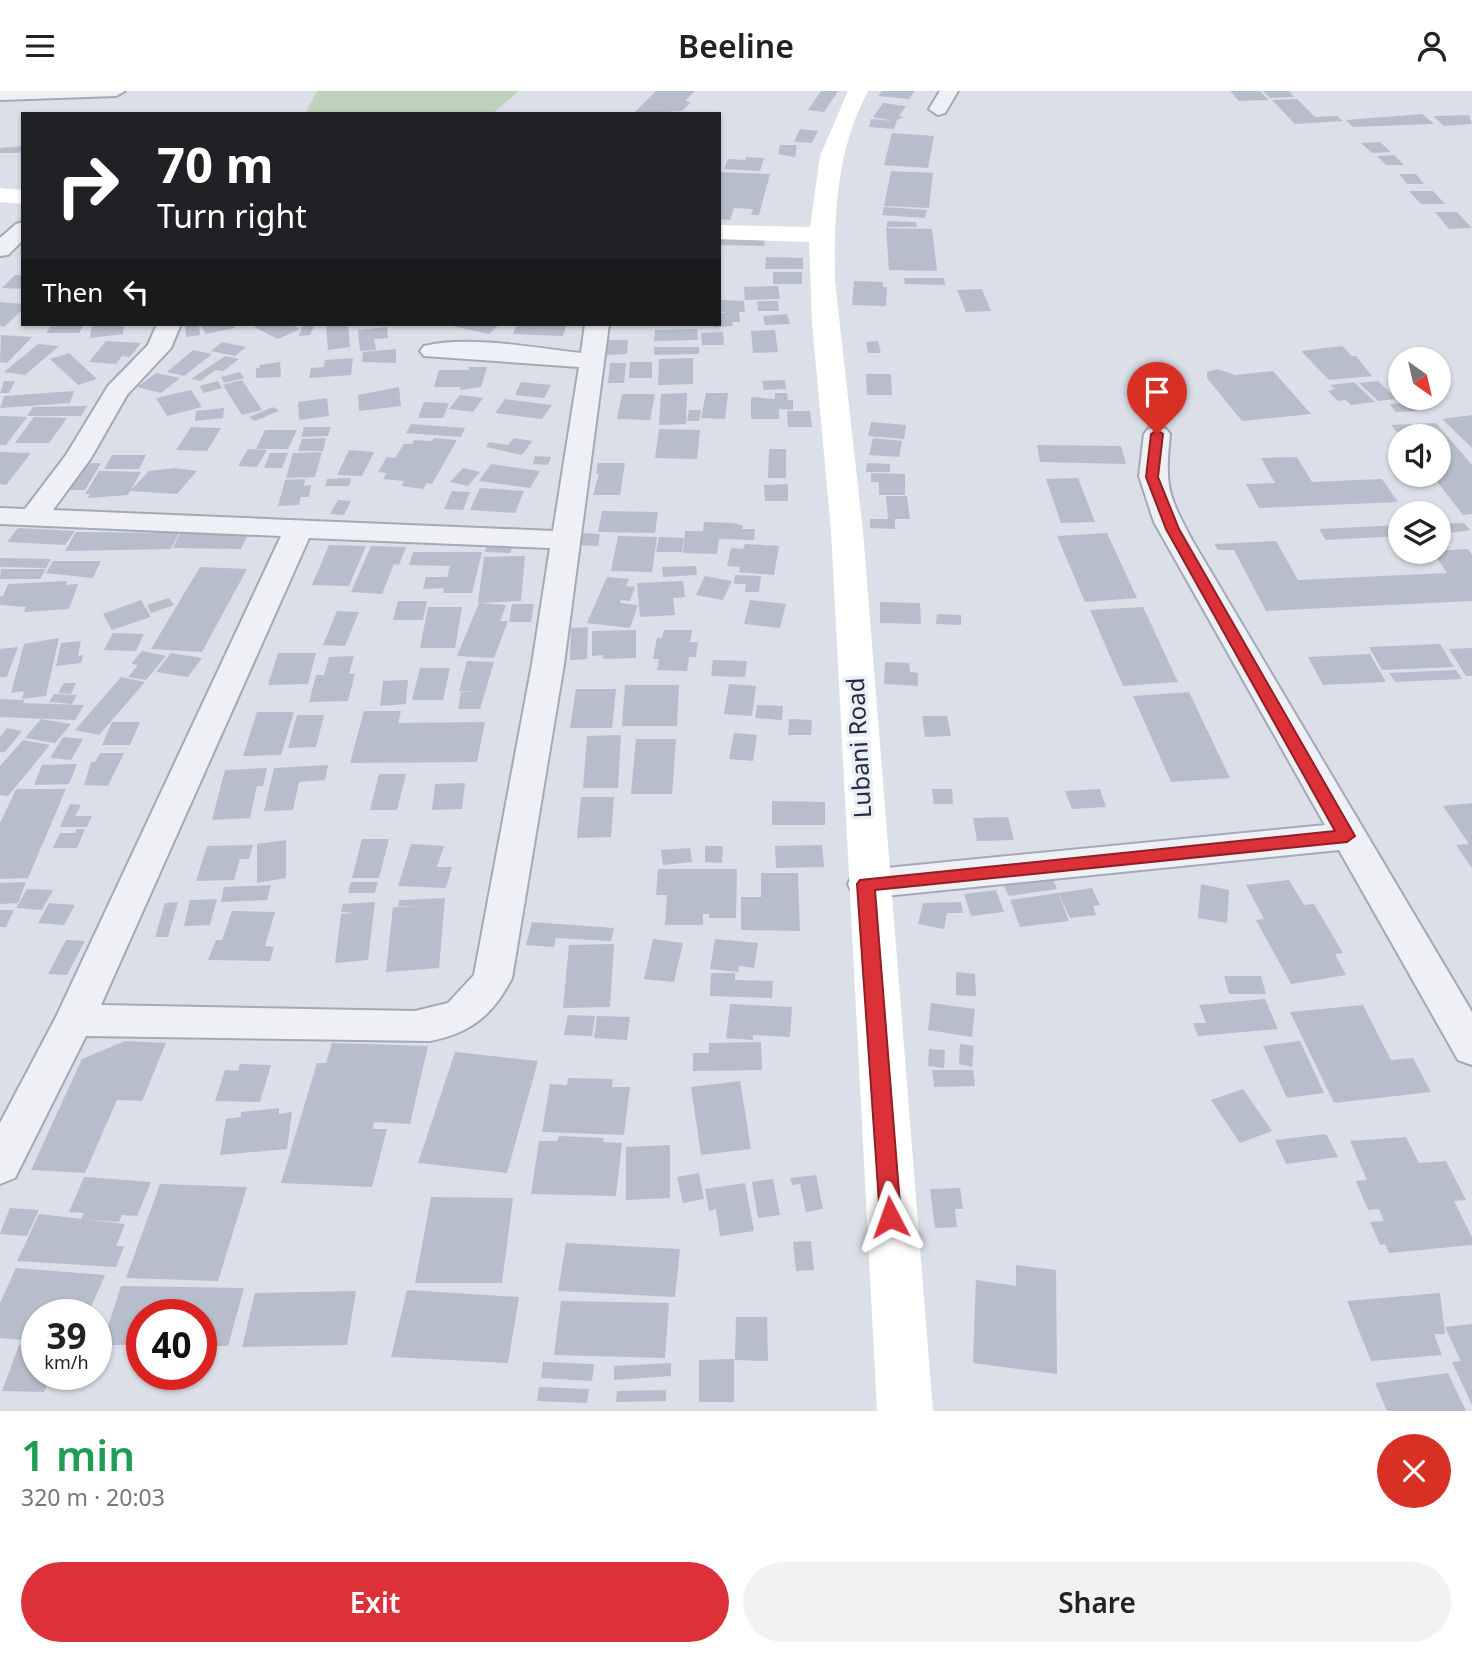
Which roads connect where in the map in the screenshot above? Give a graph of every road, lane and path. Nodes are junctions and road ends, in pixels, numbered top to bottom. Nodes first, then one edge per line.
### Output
1 (116, 91) edge
2 (858, 91) edge
3 (949, 91) edge
4 (0, 95) edge
5 (938, 109) dead end
6 (0, 195) edge
7 (21, 197) edge
8 (21, 230) edge
9 (721, 232) edge
10 (822, 235) junction
11 (0, 250) edge
12 (168, 326) edge
13 (597, 326) edge
14 (432, 351) dead end
15 (592, 361) junction
16 (1157, 434) dead end
17 (0, 516) edge
18 (33, 517) junction
19 (298, 531) junction
20 (567, 540) junction
21 (1347, 836) junction
22 (866, 884) junction
23 (74, 1020) junction
24 (1472, 1048) edge
25 (0, 1165) edge
26 (905, 1411) edge

1 - 4 street
2 - 10 street, Lubani Road
3 - 5 street
6 - 7 street
8 - 11 street
9 - 10 street
10 - 22 street, Lubani Road
12 - 18 street
13 - 15 street
14 - 15 street
15 - 20 street
16 - 21 street
17 - 18 street
18 - 19 street
19 - 20 street
19 - 23 street
20 - 23 street
21 - 22 street
21 - 24 street
22 - 26 street, Lubani Road
23 - 25 street

